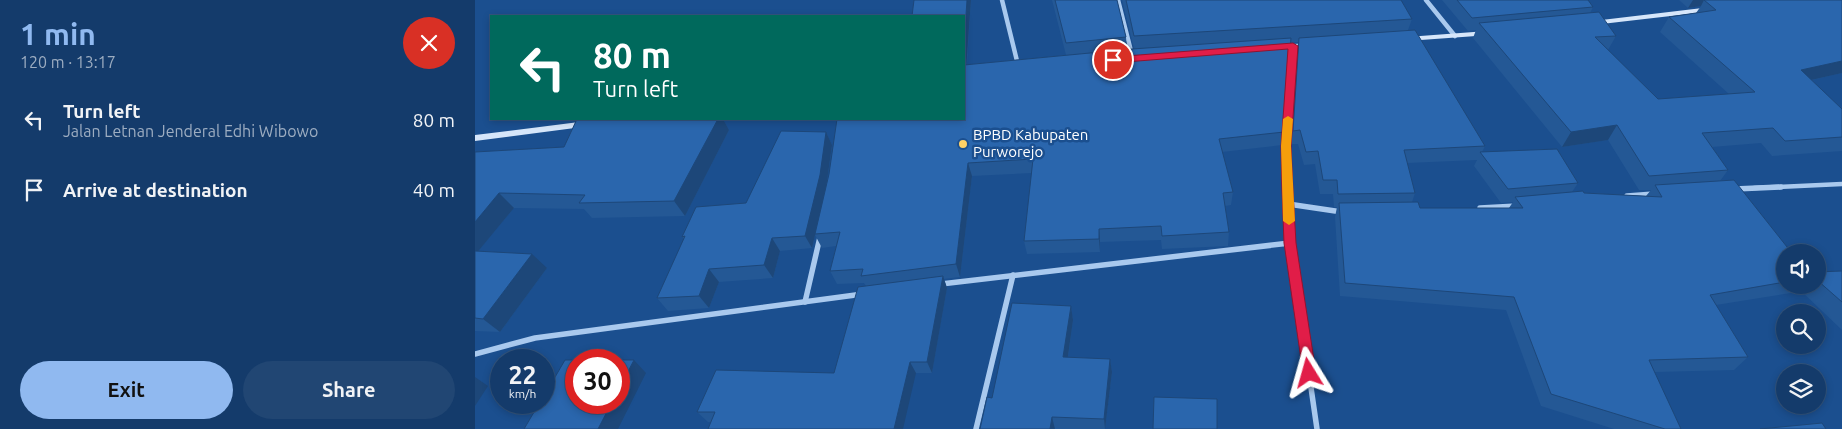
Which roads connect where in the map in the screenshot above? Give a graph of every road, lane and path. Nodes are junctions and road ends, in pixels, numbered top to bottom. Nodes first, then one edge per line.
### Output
1 (1002, 0) edge
2 (1118, 0) edge
3 (1426, 0) edge
4 (1725, 7) edge
5 (1579, 24) edge
6 (1493, 32) edge
7 (1455, 36) junction
8 (1398, 39) edge
9 (1322, 44) edge
10 (1293, 46) junction
11 (1265, 48) edge
12 (1142, 57) edge
13 (1132, 58) junction
14 (1123, 59) edge
15 (1028, 69) edge
16 (1009, 70) edge
17 (1019, 70) junction
18 (593, 123) edge
19 (475, 138) edge
20 (1842, 184) edge
21 (1733, 189) edge
22 (1664, 193) edge
23 (1625, 196) edge
24 (1288, 204) junction
25 (1526, 205) edge
26 (1469, 209) edge
27 (1354, 212) edge
28 (821, 230) edge
29 (1290, 243) junction
30 (1013, 275) junction
31 (938, 284) edge
32 (872, 293) edge
33 (805, 302) junction
34 (475, 354) edge
35 (976, 429) edge
36 (1317, 429) edge

1 - 17 street
2 - 13 street
3 - 7 street
4 - 5 street
6 - 7 street
7 - 8 street
9 - 10 street
10 - 11 street
10 - 24 street
12 - 13 street
13 - 14 street
15 - 17 street
16 - 17 street
18 - 19 street
20 - 21 street
22 - 23 street
24 - 27 street
24 - 29 street
25 - 26 street
28 - 33 street
29 - 30 street
29 - 36 street
30 - 31 street
30 - 35 street
32 - 33 street
33 - 34 street

